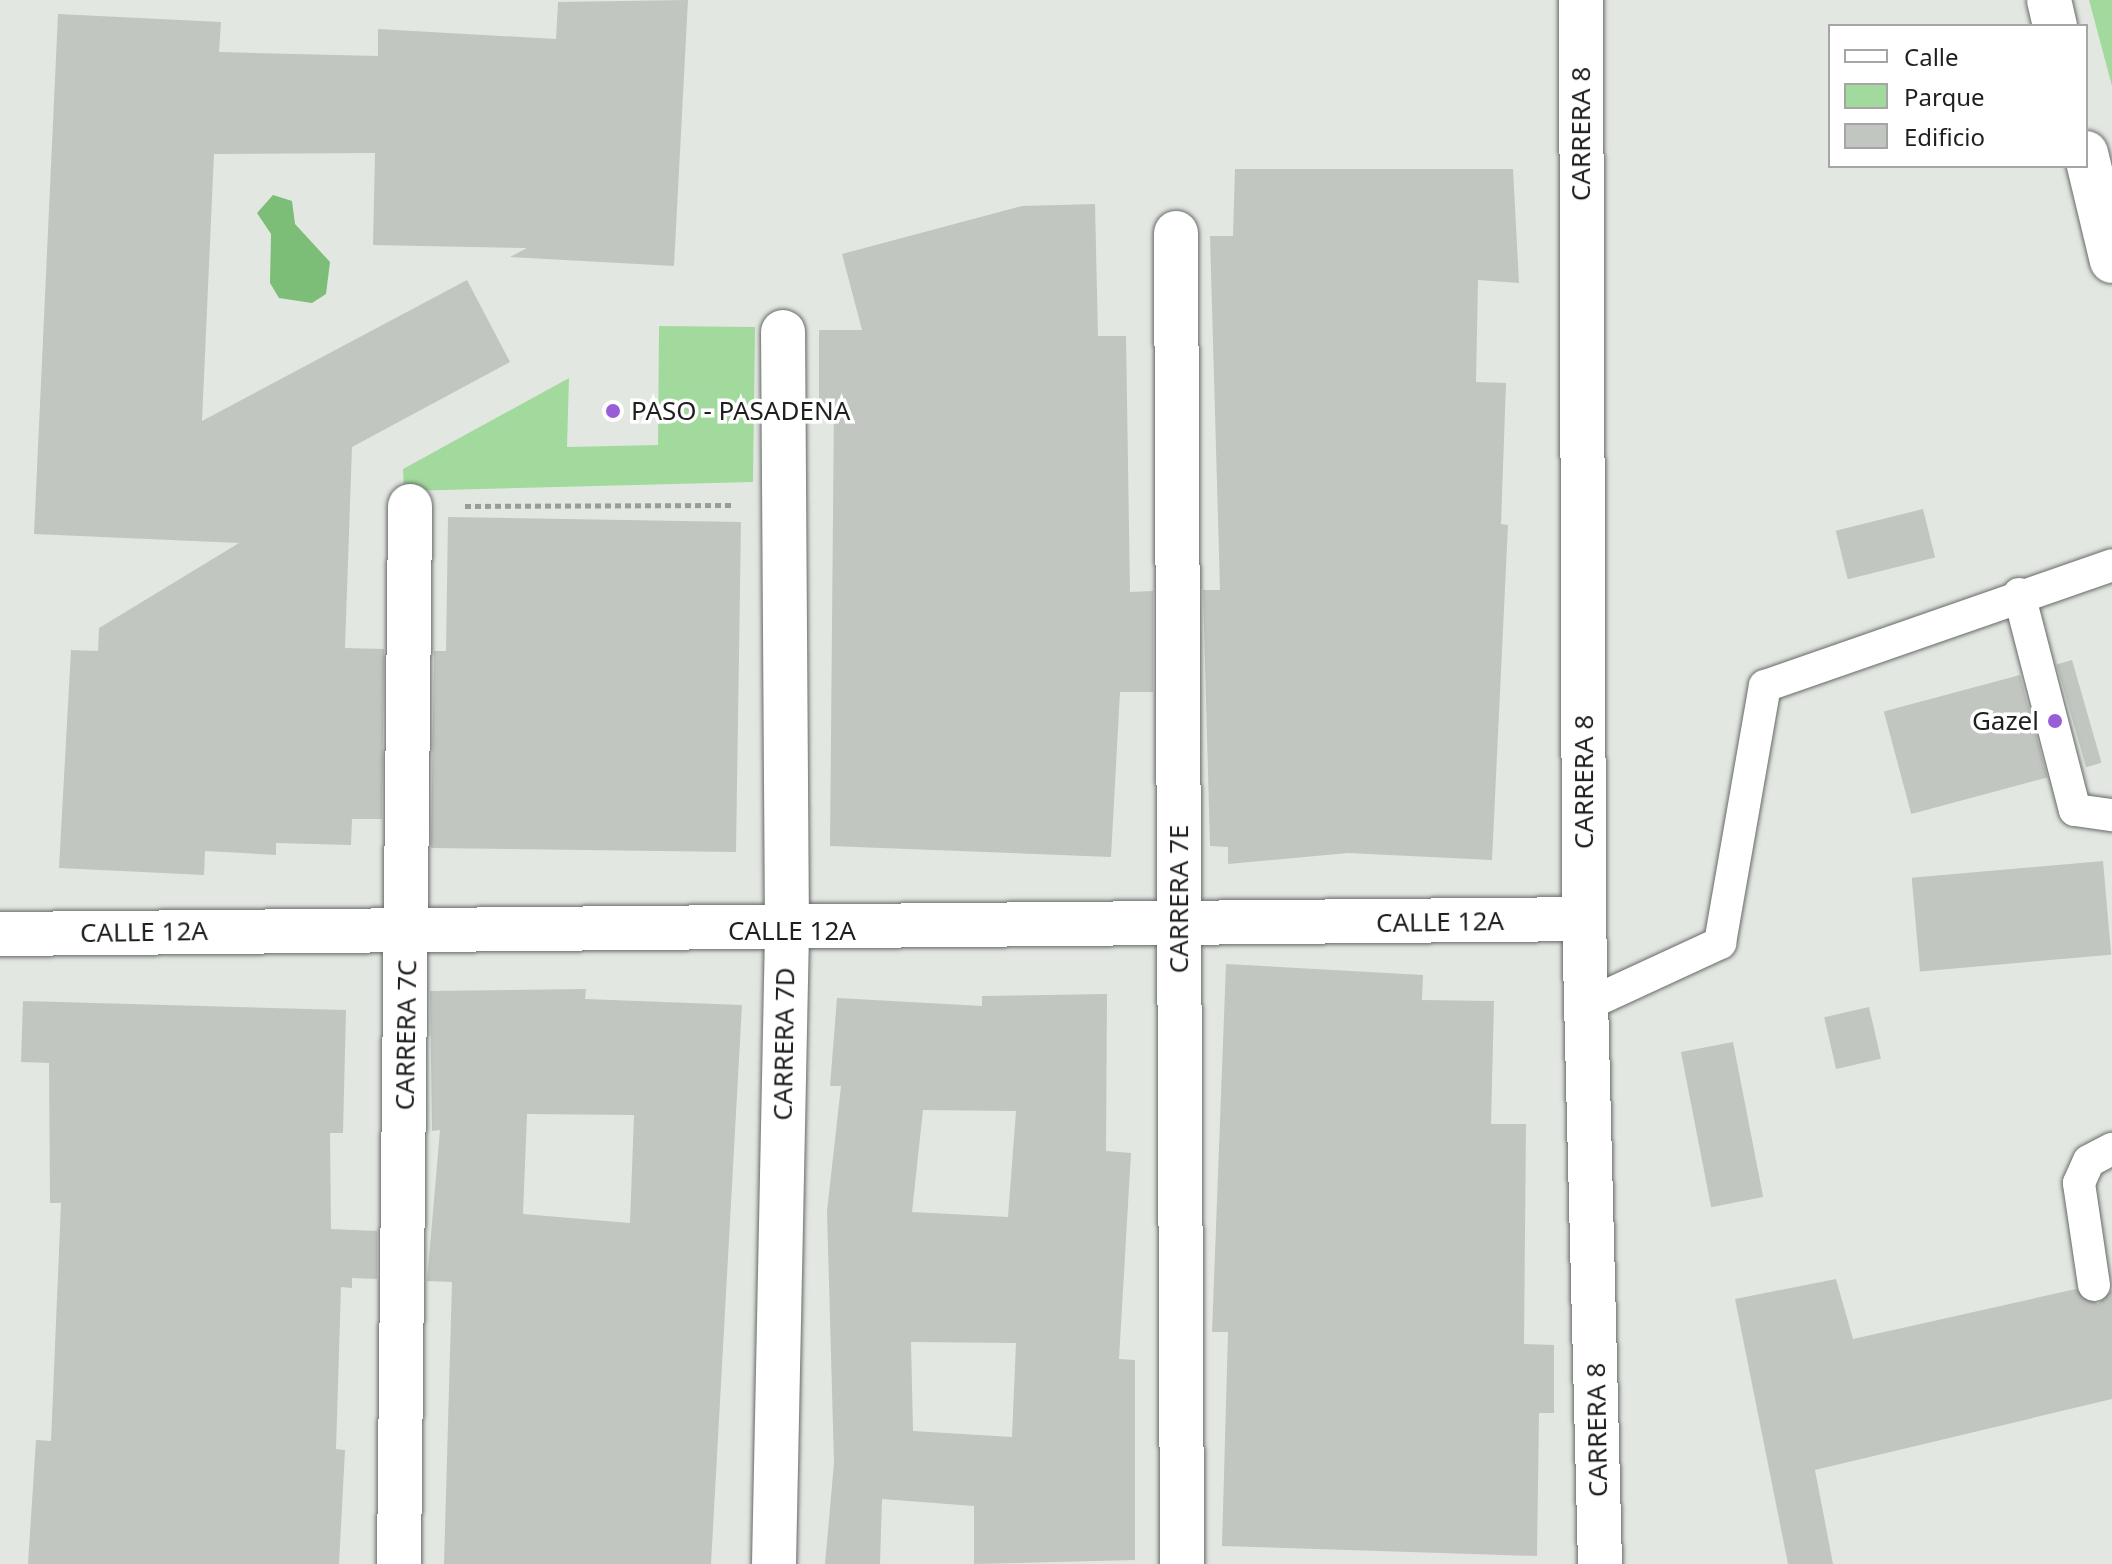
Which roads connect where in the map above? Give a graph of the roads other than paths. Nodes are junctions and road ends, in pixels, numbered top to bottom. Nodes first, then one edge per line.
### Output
1 (1581, 0) edge
2 (2049, 0) edge
3 (2055, 24) edge
4 (2088, 161) edge
5 (1176, 233) dead end
6 (2112, 261) edge
7 (783, 332) dead end
8 (410, 506) road end
9 (2112, 565) edge
10 (2019, 594) junction
11 (2112, 815) edge
12 (1584, 919) junction
13 (408, 928) junction
14 (1179, 928) junction
15 (787, 931) junction
16 (0, 934) edge
17 (1586, 1005) junction
18 (2112, 1149) edge
19 (2094, 1285) dead end
20 (399, 1564) edge
21 (774, 1564) edge
22 (1182, 1564) edge
23 (1600, 1564) edge

1 - 12 street, CARRERA 8
2 - 3 street
4 - 6 street
5 - 14 street, CARRERA 7E
7 - 15 street, CARRERA 7D
8 - 13 street, CARRERA 7C
9 - 10 lane
10 - 11 lane
10 - 17 lane
12 - 14 street, CALLE 12A
12 - 17 street, CARRERA 8
13 - 15 street, CALLE 12A
13 - 16 street, CALLE 12A
13 - 20 street, CARRERA 7C
14 - 15 street, CALLE 12A
14 - 22 street, CARRERA 7E
15 - 21 street, CARRERA 7D
17 - 23 street, CARRERA 8
18 - 19 lane

